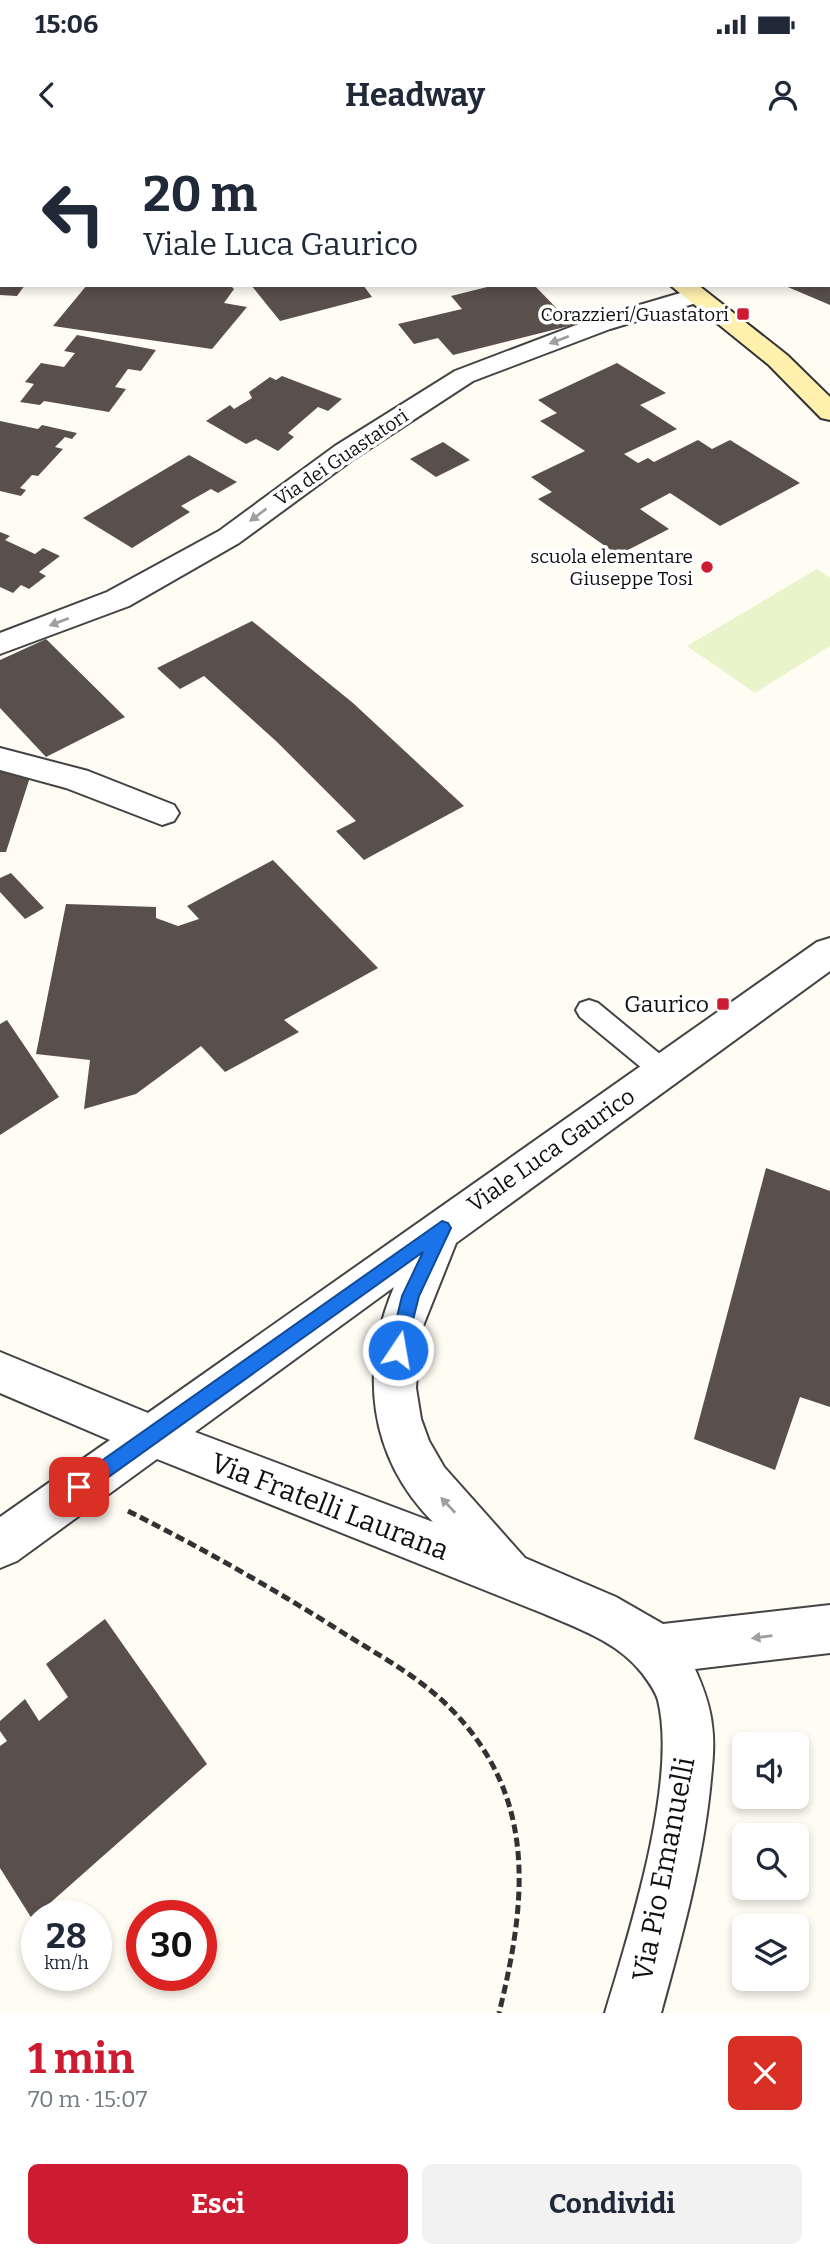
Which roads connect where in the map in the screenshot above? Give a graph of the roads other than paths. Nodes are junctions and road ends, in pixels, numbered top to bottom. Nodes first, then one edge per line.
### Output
1 (688, 290) edge
2 (830, 412) edge
3 (0, 644) edge
4 (0, 759) edge
5 (162, 813) dead end
6 (830, 952) edge
7 (589, 1010) dead end
8 (663, 1071) junction
9 (442, 1228) junction
10 (0, 1372) edge
11 (151, 1437) junction
12 (0, 1545) edge
13 (510, 1575) junction
14 (830, 1629) edge
15 (654, 1649) junction
16 (633, 2013) edge

1 - 2 street
1 -> 3 street, Via dei Guastatori
4 - 5 street
6 - 8 street, Viale Luca Gaurico
7 - 8 lane
8 - 9 street, Viale Luca Gaurico
9 - 11 street, Viale Luca Gaurico
13 -> 9 street
10 - 11 street, Via Fratelli Laurana
11 - 12 street, Viale Luca Gaurico
11 - 13 street, Via Fratelli Laurana
13 - 15 street, Via Fratelli Laurana
14 -> 15 street
15 - 16 street, Via Pio Emanuelli

